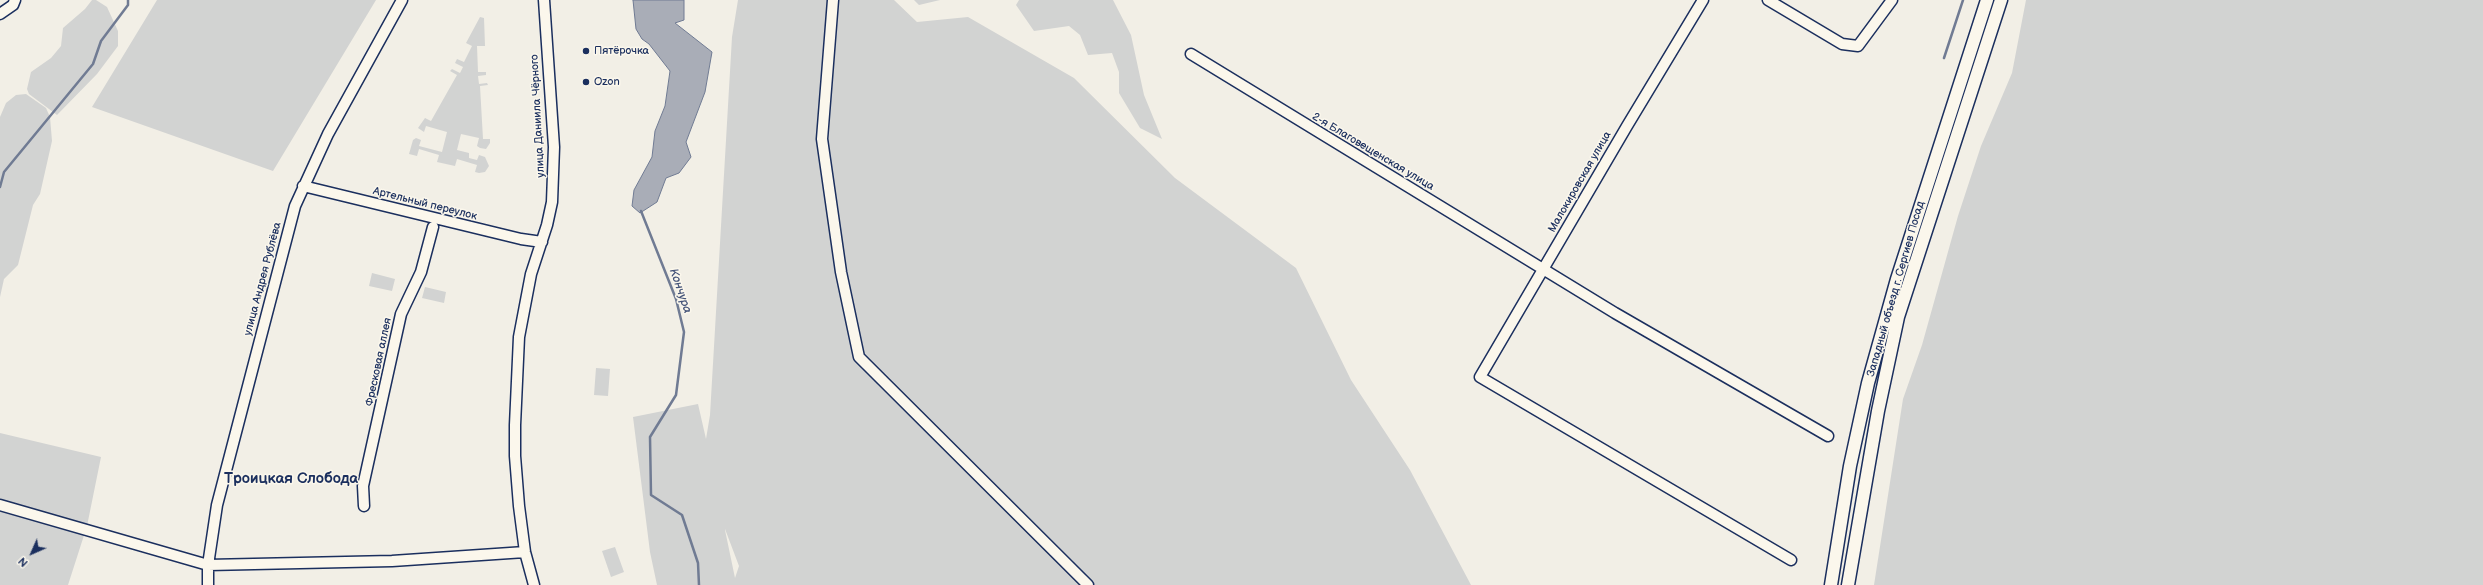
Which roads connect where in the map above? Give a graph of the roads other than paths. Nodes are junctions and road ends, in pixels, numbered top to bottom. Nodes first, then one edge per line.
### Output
1 (14, 0) edge
2 (402, 0) edge
3 (544, 0) edge
4 (833, 0) edge
5 (1703, 0) edge
6 (1768, 0) edge
7 (1892, 0) edge
8 (1987, 0) edge
9 (2001, 0) edge
10 (0, 14) edge
11 (1191, 54) dead end
12 (303, 186) junction
13 (434, 228) dead end
14 (542, 242) junction
15 (1544, 268) junction
16 (1828, 436) dead end
17 (0, 505) edge
18 (364, 506) dead end
19 (525, 552) junction
20 (1790, 560) dead end
21 (208, 565) junction
22 (208, 585) edge
23 (534, 585) edge
24 (1088, 585) edge
25 (1831, 585) edge
26 (1848, 585) edge

1 - 10 street
2 - 12 street, улица Андрея Рублёва
3 - 14 street, улица Даниила Чёрного
4 - 24 street
5 - 15 street, Малокировская улица
6 - 7 street
8 - 25 main road, Западный объезд г. Сергиев Посад
9 - 26 main road, Западный объезд г. Сергиев Посад
11 - 15 street, 2-я Благовещенская улица
12 - 14 street, Артельный переулок
12 - 21 street, улица Андрея Рублёва
13 - 18 street, Фресковая аллея
14 - 19 street, улица Даниила Чёрного
15 - 16 street, 2-я Благовещенская улица
15 - 20 street, Малокировская улица
17 - 21 street
19 - 21 street
19 - 23 street, улица Даниила Чёрного
21 - 22 street, улица Андрея Рублёва

